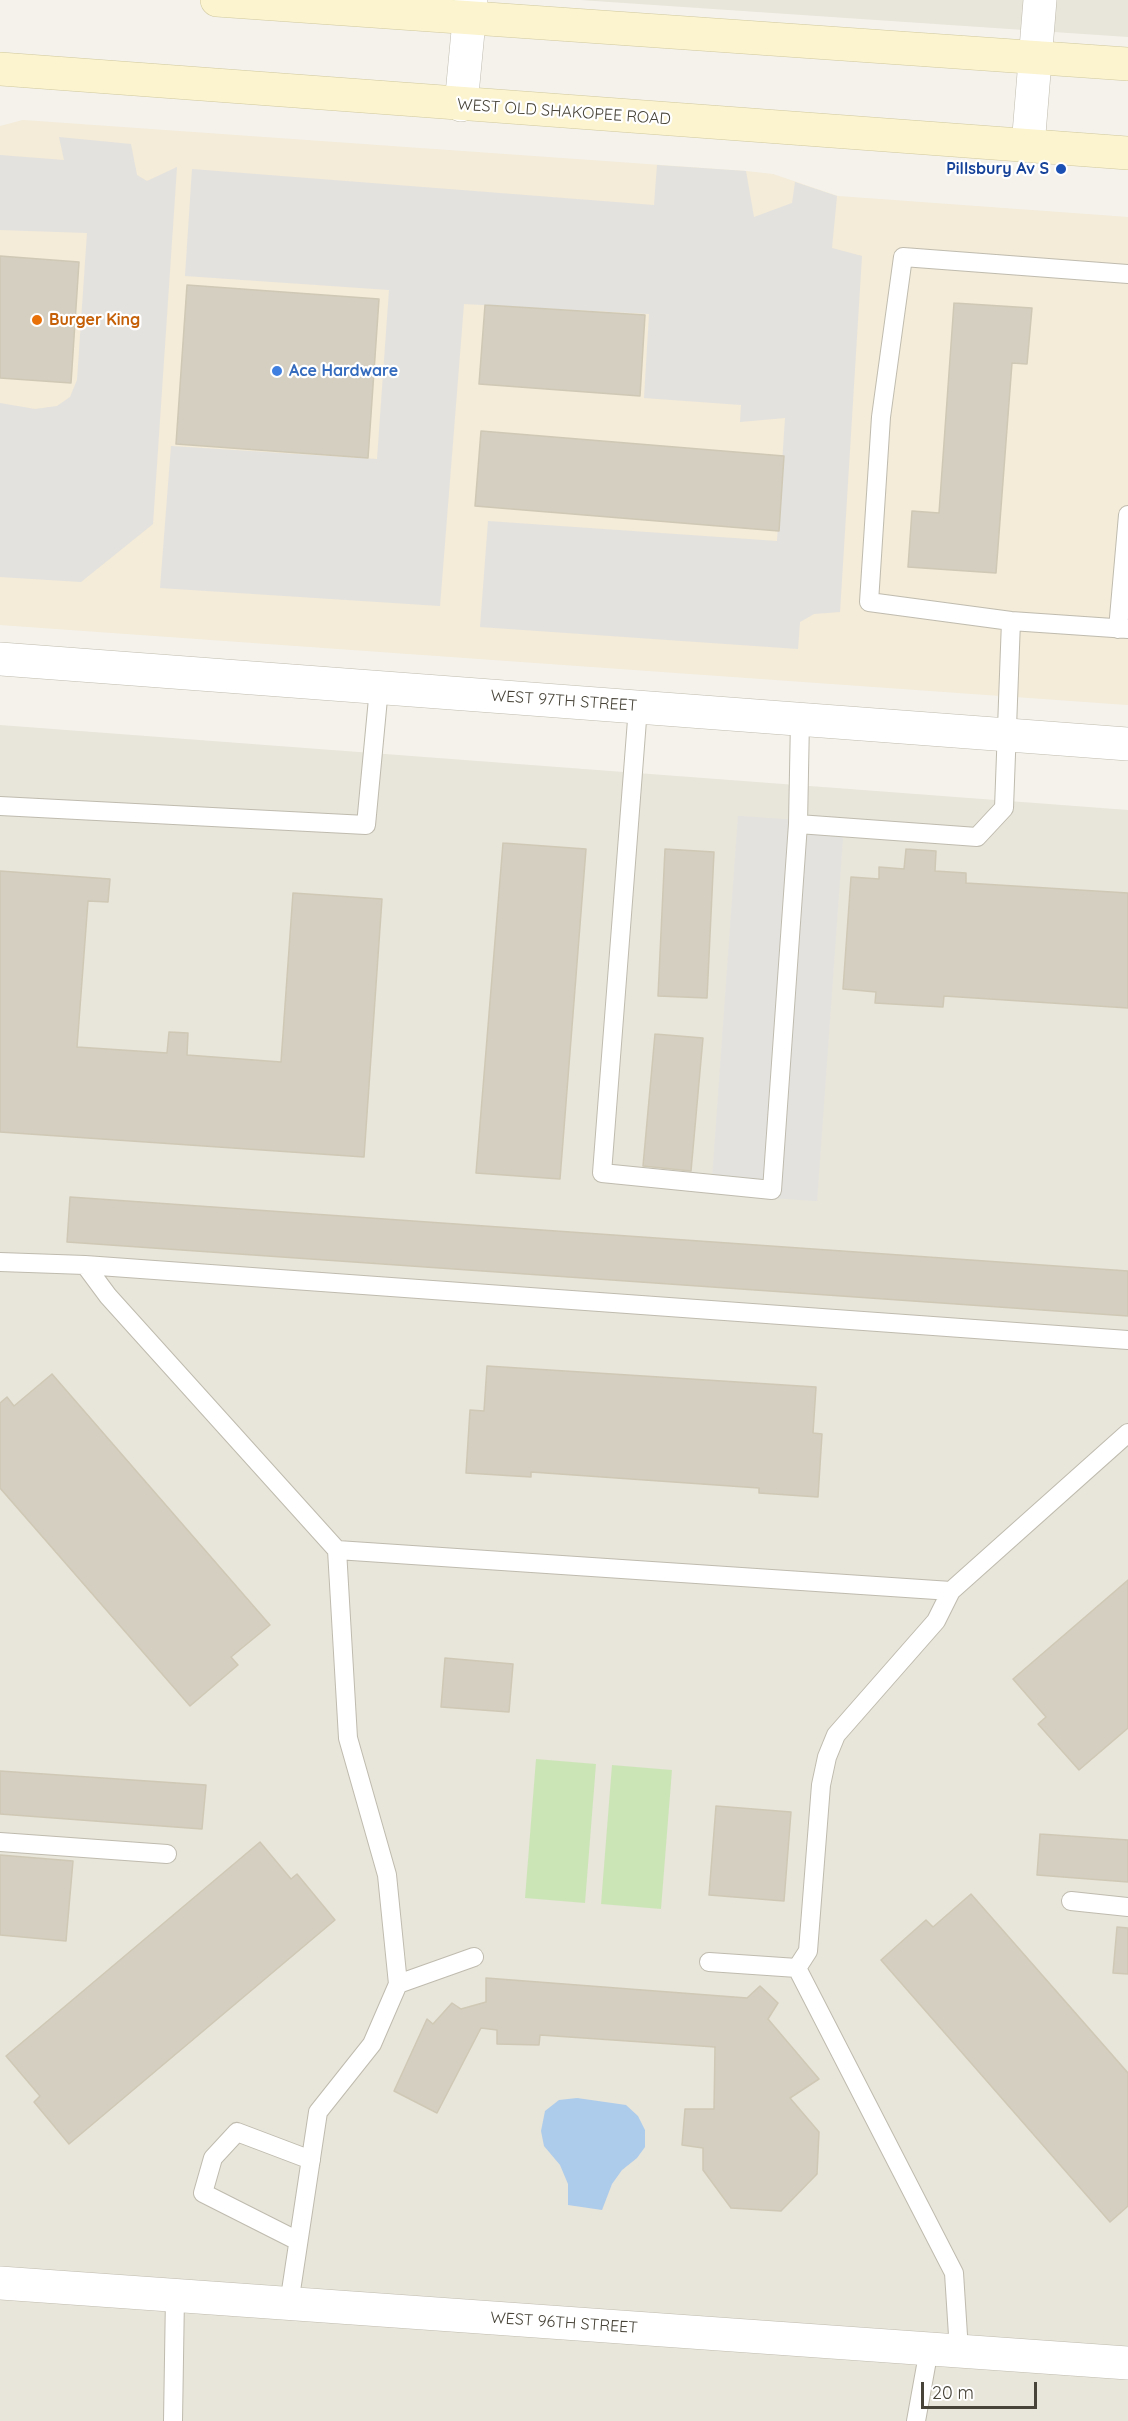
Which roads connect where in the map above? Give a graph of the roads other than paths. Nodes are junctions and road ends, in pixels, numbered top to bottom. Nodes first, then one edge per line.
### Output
1 (217, 0) edge
2 (1040, 0) edge
3 (470, 8) edge
4 (1036, 58) junction
5 (1128, 64) edge
6 (0, 69) edge
7 (461, 105) junction
8 (1029, 146) junction
9 (1128, 153) edge
10 (1128, 274) edge
11 (1128, 515) edge
12 (1011, 621) junction
13 (1123, 629) edge
14 (0, 659) edge
15 (379, 688) junction
16 (638, 707) junction
17 (800, 720) junction
18 (1007, 735) junction
19 (1128, 744) edge
20 (0, 807) edge
21 (798, 824) junction
22 (0, 1262) edge
23 (85, 1265) junction
24 (1128, 1340) edge
25 (1128, 1433) edge
26 (337, 1550) junction
27 (951, 1591) junction
28 (0, 1842) edge
29 (167, 1854) dead end
30 (1071, 1901) dead end
31 (1128, 1907) edge
32 (474, 1957) dead end
33 (709, 1962) dead end
34 (797, 1968) junction
35 (398, 1984) junction
36 (311, 2160) junction
37 (298, 2241) junction
38 (0, 2283) edge
39 (175, 2296) junction
40 (289, 2304) junction
41 (944, 2350) junction
42 (1128, 2363) edge
43 (172, 2421) edge
44 (916, 2421) edge

1 - 3 main road
2 - 4 street
3 - 4 main road
3 - 7 street
4 - 5 main road
4 - 8 street
6 - 7 main road, WEST OLD SHAKOPEE ROAD
7 - 8 main road, WEST OLD SHAKOPEE ROAD
8 - 9 main road, WEST OLD SHAKOPEE ROAD
10 - 12 lane
11 - 13 lane
12 - 13 lane
12 - 18 lane
14 - 15 street, WEST 97TH STREET
15 - 16 street, WEST 97TH STREET
15 - 20 lane
16 - 17 street, WEST 97TH STREET
16 - 21 lane
17 - 18 street, WEST 97TH STREET
17 - 21 lane
18 - 19 street, WEST 97TH STREET
18 - 21 lane
22 - 23 lane
23 - 24 lane
23 - 26 lane
25 - 27 lane
26 - 27 lane
26 - 35 lane
27 - 34 lane
28 - 29 lane
30 - 31 lane
32 - 35 lane
33 - 34 lane
34 - 41 lane
35 - 36 lane
36 - 37 lane
36 - 37 lane
37 - 40 lane
38 - 39 street, WEST 96TH STREET
39 - 40 street, WEST 96TH STREET
39 - 43 lane
40 - 41 street, WEST 96TH STREET
41 - 42 street, WEST 96TH STREET
41 - 44 lane

